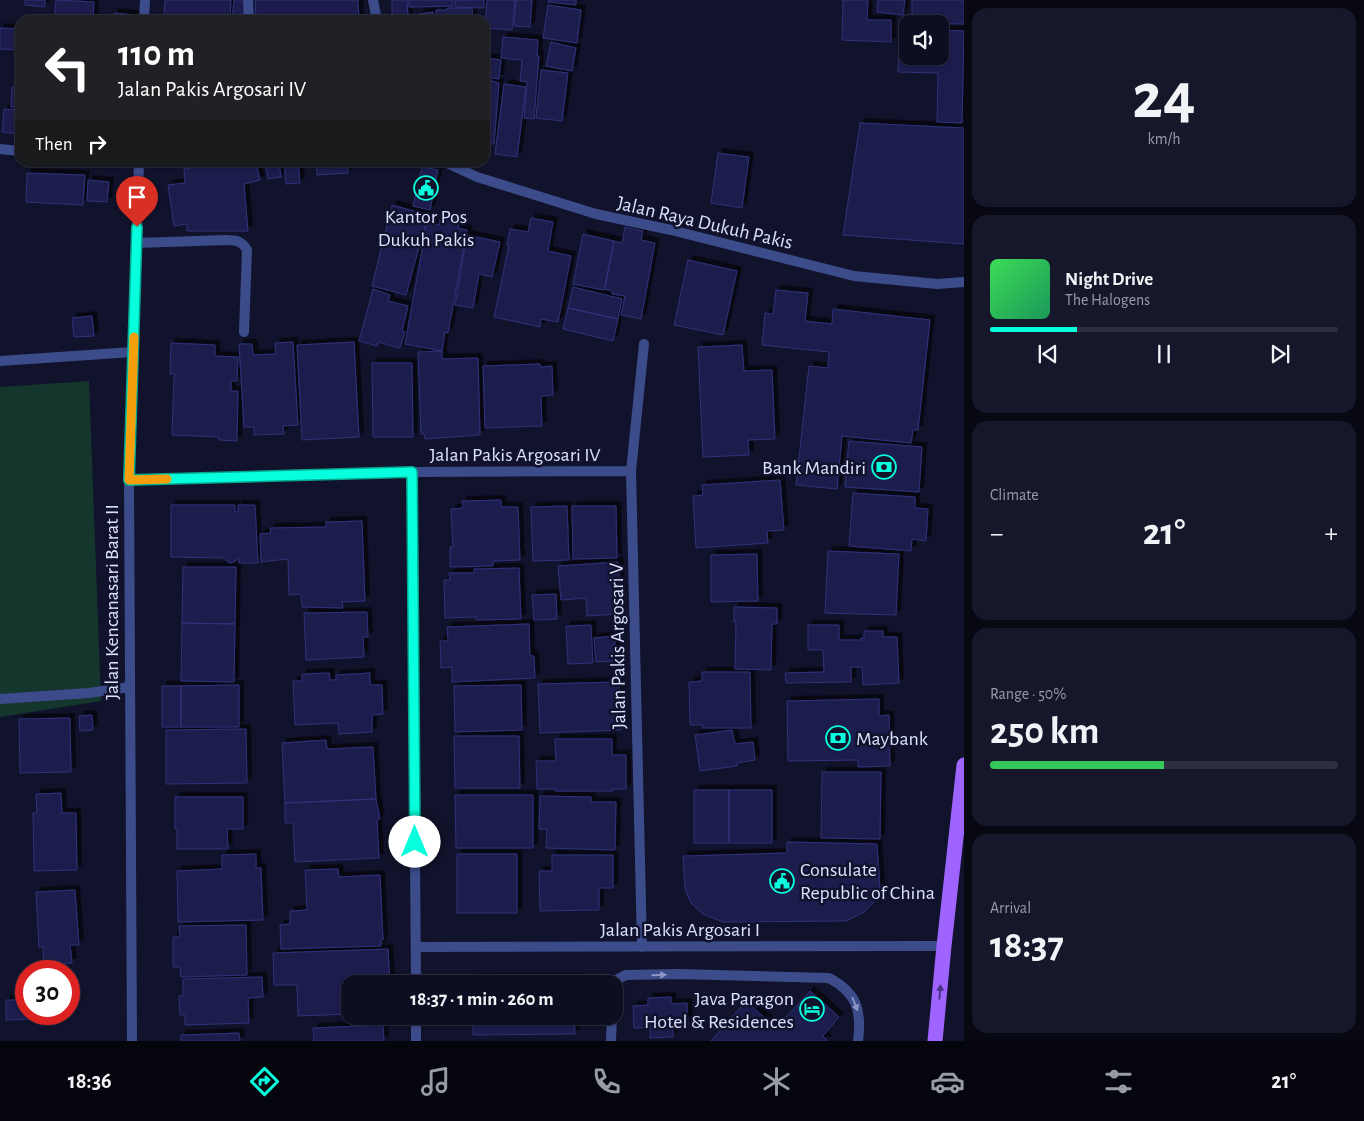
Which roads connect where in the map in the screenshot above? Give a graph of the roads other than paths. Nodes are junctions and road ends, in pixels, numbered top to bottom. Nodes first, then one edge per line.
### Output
1 (145, 0) edge
2 (248, 0) edge
3 (373, 0) edge
4 (144, 15) edge
5 (249, 15) edge
6 (376, 15) edge
7 (0, 149) edge
8 (15, 150) edge
9 (139, 167) edge
10 (455, 167) edge
11 (137, 243) junction
12 (964, 282) edge
13 (244, 332) dead end
14 (644, 344) dead end
15 (133, 352) junction
16 (0, 361) edge
17 (631, 471) junction
18 (412, 472) junction
19 (129, 480) junction
20 (129, 687) junction
21 (0, 699) edge
22 (964, 765) edge
23 (944, 946) junction
24 (416, 947) junction
25 (642, 947) junction
26 (416, 975) edge
27 (623, 976) edge
28 (416, 1025) edge
29 (612, 1025) edge
30 (132, 1041) edge
31 (416, 1041) edge
32 (611, 1041) edge
33 (858, 1041) edge
34 (936, 1041) edge

1 - 4 street
2 - 5 street
3 - 6 street
7 - 8 street
9 - 11 street, Jalan Kencanasari Barat II
10 - 12 street, Jalan Raya Dukuh Pakis
11 - 13 street
11 - 15 street, Jalan Kencanasari Barat II
14 - 17 street, Jalan Pakis Argosari V
15 - 16 street
15 - 19 street, Jalan Kencanasari Barat II
17 - 18 street, Jalan Pakis Argosari IV
17 - 25 street, Jalan Pakis Argosari V
18 - 19 street, Jalan Pakis Argosari IV
18 - 24 street
19 - 20 street, Jalan Kencanasari Barat II
20 - 21 street
20 - 30 street, Jalan Kencanasari Barat II
22 - 23 main road
23 - 25 street, Jalan Pakis Argosari I
34 -> 23 main road
24 - 25 street, Jalan Pakis Argosari I
24 - 26 street
27 -> 33 street
28 - 31 street
29 - 32 street

